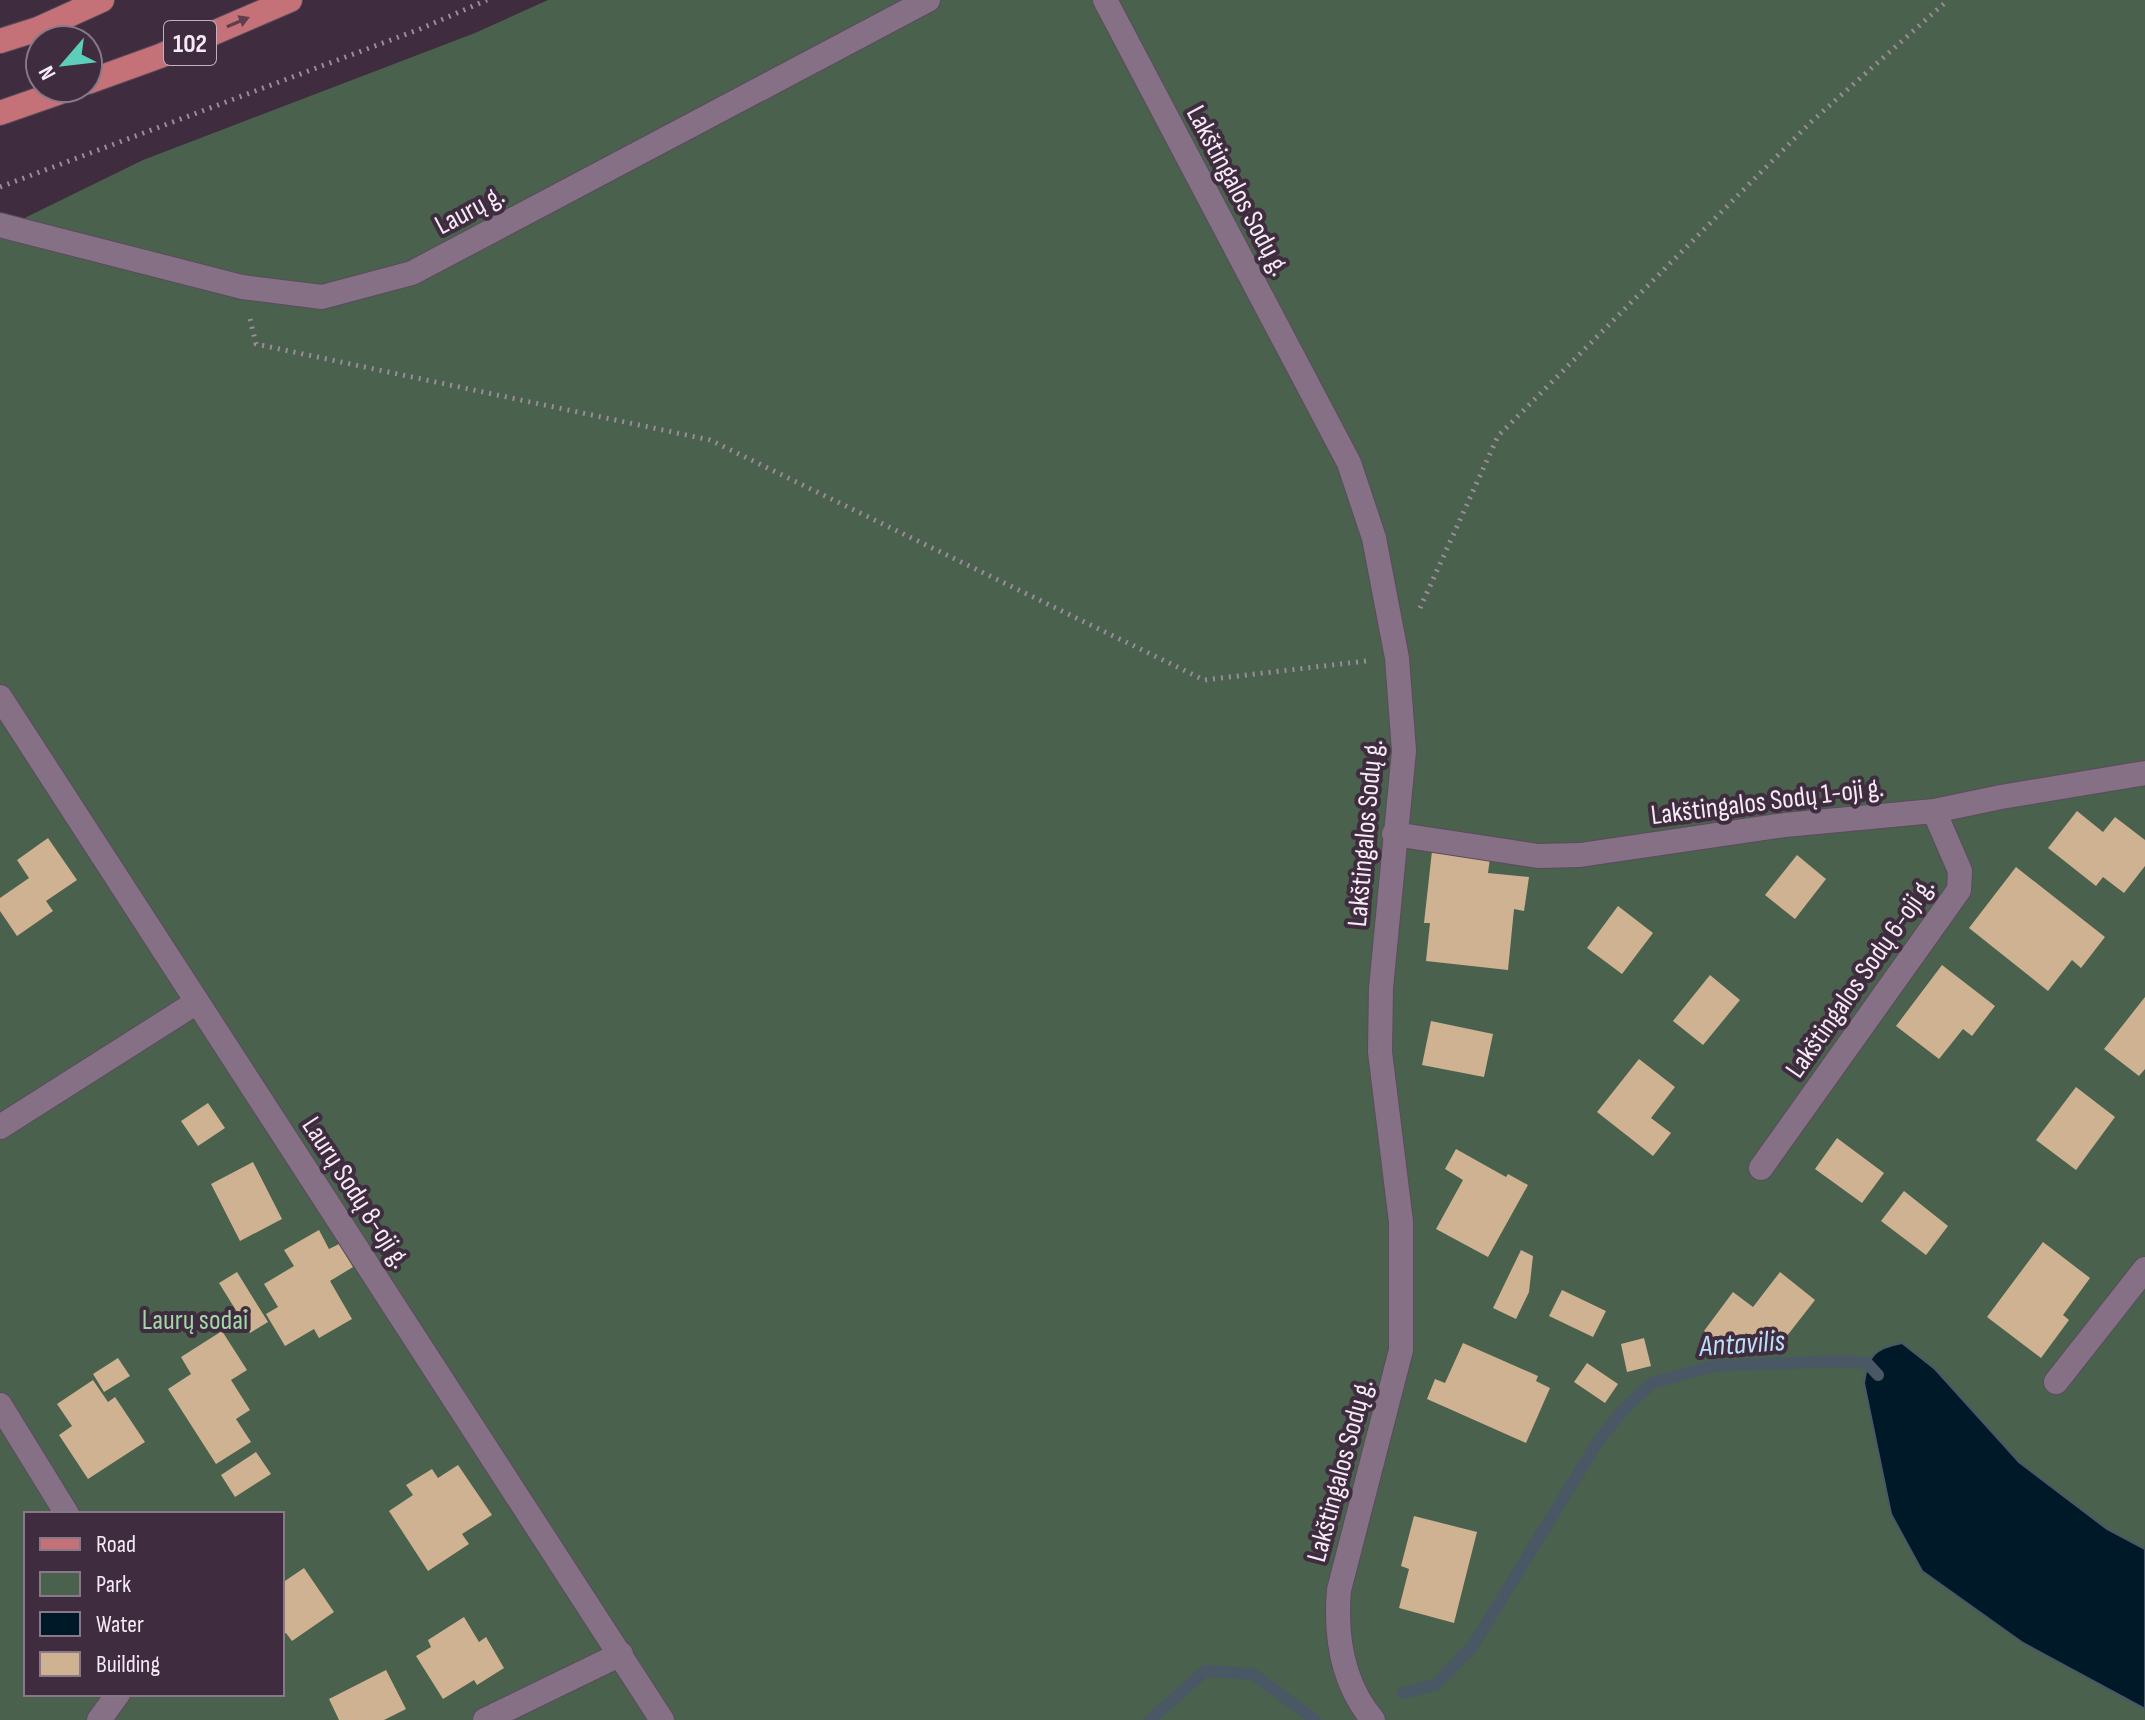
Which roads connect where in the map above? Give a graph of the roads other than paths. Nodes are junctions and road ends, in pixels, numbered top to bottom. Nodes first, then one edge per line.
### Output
1 (102, 0) edge
2 (290, 0) edge
3 (928, 0) edge
4 (1105, 0) edge
5 (0, 41) edge
6 (104, 76) edge
7 (26, 104) edge
8 (0, 113) edge
9 (0, 225) edge
10 (0, 697) edge
11 (2145, 773) edge
12 (1934, 811) junction
13 (1394, 834) junction
14 (197, 1002) junction
15 (0, 1127) edge
16 (1761, 1168) dead end
17 (2145, 1269) edge
18 (2056, 1382) dead end
19 (0, 1405) edge
20 (66, 1512) edge
21 (621, 1654) junction
22 (117, 1696) edge
23 (99, 1720) edge
24 (485, 1720) edge
25 (662, 1720) edge
26 (1373, 1720) edge

1 - 5 main road
6 -> 2 main road, 102
3 - 9 street, Laurų g.
4 - 13 street, Lakštingalos Sodų g.
7 - 8 main road
10 - 14 street, Laurų Sodų 8-oji g.
11 - 12 street, Lakštingalos Sodų 1-oji g.
12 - 13 street, Lakštingalos Sodų 1-oji g.
12 - 16 street, Lakštingalos Sodų 6-oji g.
13 - 26 street, Lakštingalos Sodų g.
14 - 15 street
14 - 21 street, Laurų Sodų 8-oji g.
17 - 18 street
19 - 20 street
21 - 24 street
21 - 25 street, Laurų Sodų 8-oji g.
22 - 23 street

